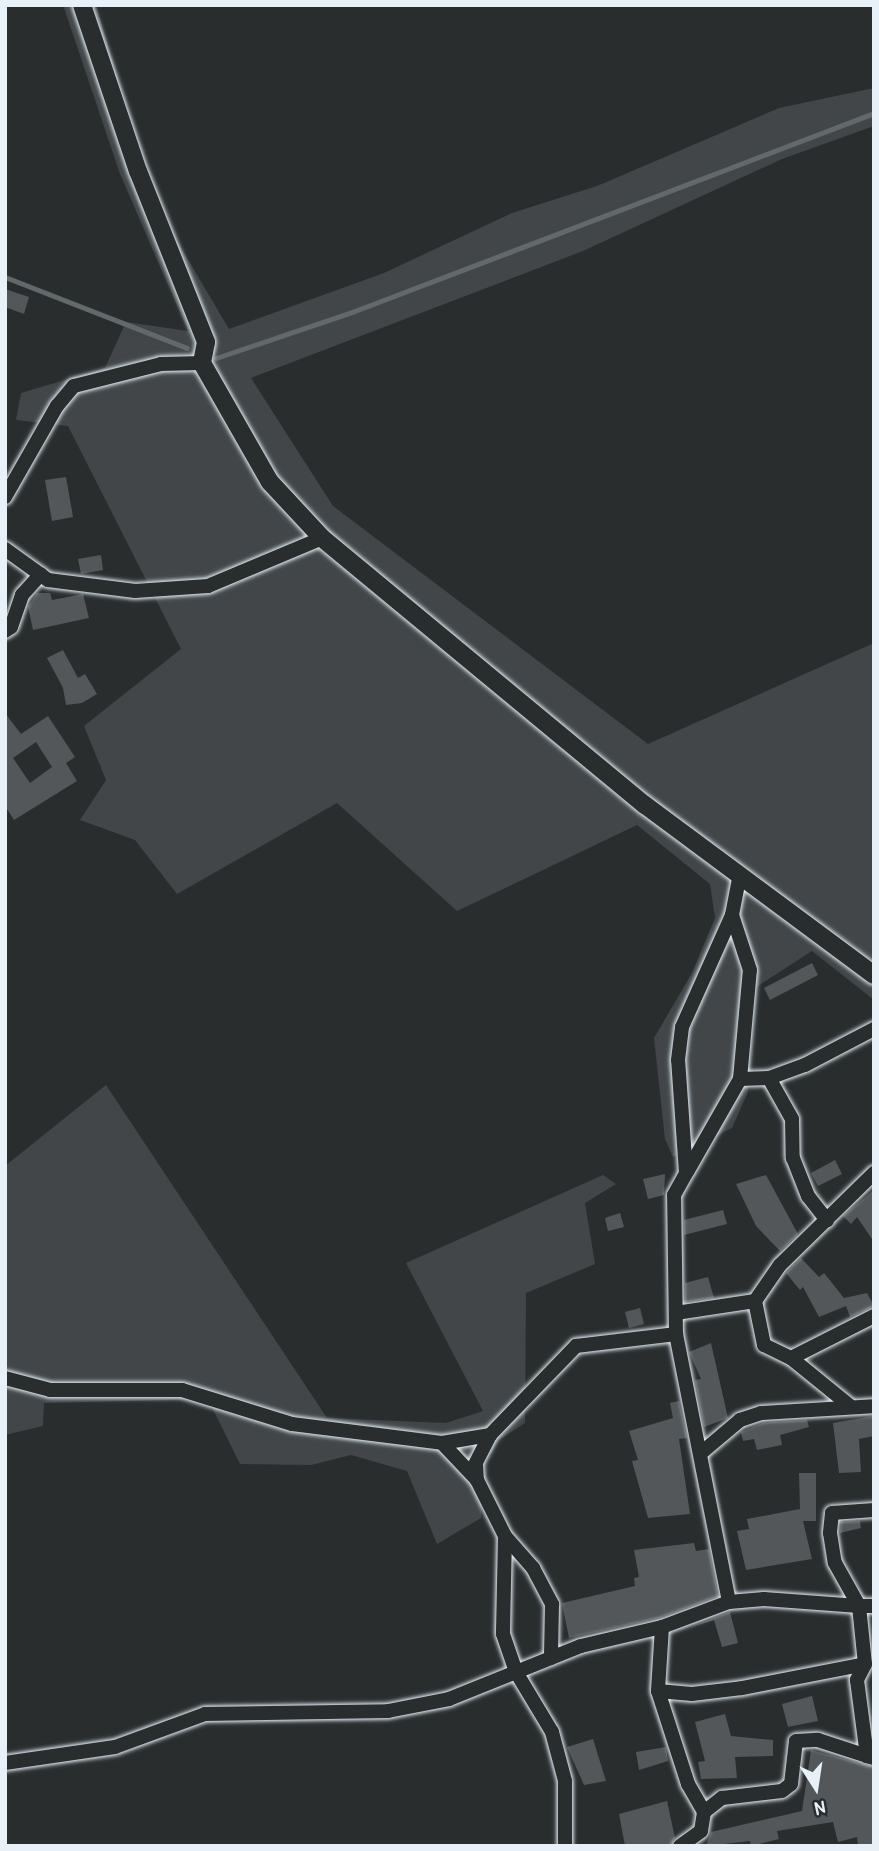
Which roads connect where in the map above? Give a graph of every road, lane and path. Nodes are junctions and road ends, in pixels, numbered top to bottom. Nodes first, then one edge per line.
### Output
1 (82, 5) edge
2 (202, 363) junction
3 (5, 497) edge
4 (322, 538) junction
5 (5, 549) edge
6 (41, 574) junction
7 (5, 631) edge
8 (739, 879) junction
9 (732, 915) junction
10 (874, 975) edge
11 (874, 1029) edge
12 (769, 1078) junction
13 (740, 1079) junction
14 (686, 1173) junction
15 (874, 1173) edge
16 (827, 1220) junction
17 (755, 1301) junction
18 (676, 1314) junction
19 (874, 1317) edge
20 (676, 1334) junction
21 (791, 1358) junction
22 (5, 1378) edge
23 (850, 1406) junction
24 (874, 1406) edge
25 (489, 1435) junction
26 (442, 1443) junction
27 (701, 1453) junction
28 (477, 1480) junction
29 (874, 1510) edge
30 (505, 1536) junction
31 (729, 1602) junction
32 (859, 1606) junction
33 (874, 1606) edge
34 (662, 1626) junction
35 (551, 1658) junction
36 (865, 1664) junction
37 (516, 1672) junction
38 (658, 1691) junction
39 (870, 1757) edge
40 (5, 1763) edge
41 (704, 1812) junction
42 (703, 1839) edge
43 (565, 1846) edge
44 (680, 1846) edge

1 - 2 street
2 - 3 street
2 - 4 street
4 - 6 street
4 - 8 street
5 - 6 street
6 - 7 street
8 - 9 street
8 - 10 street
9 - 13 street
9 - 14 street
11 - 12 street
12 - 13 street
12 - 16 street
13 - 14 street
14 - 18 street
15 - 16 street
16 - 17 street
17 - 18 street
17 - 21 street
18 - 20 street
19 - 21 street
20 - 25 street
20 - 27 street
21 - 23 street
22 - 26 street
23 - 24 street
23 - 27 street
25 - 26 street
25 - 28 street
26 - 28 street
27 - 31 street
28 - 30 street
29 - 32 street
30 - 35 street
30 - 37 street
31 - 32 street
31 - 34 street
32 - 33 street
32 - 36 street
34 - 35 street
34 - 38 street
35 - 37 street
36 - 38 street
36 - 39 street
37 - 40 street
37 - 43 street
38 - 41 street
39 - 41 street
41 - 42 street
42 - 44 street

